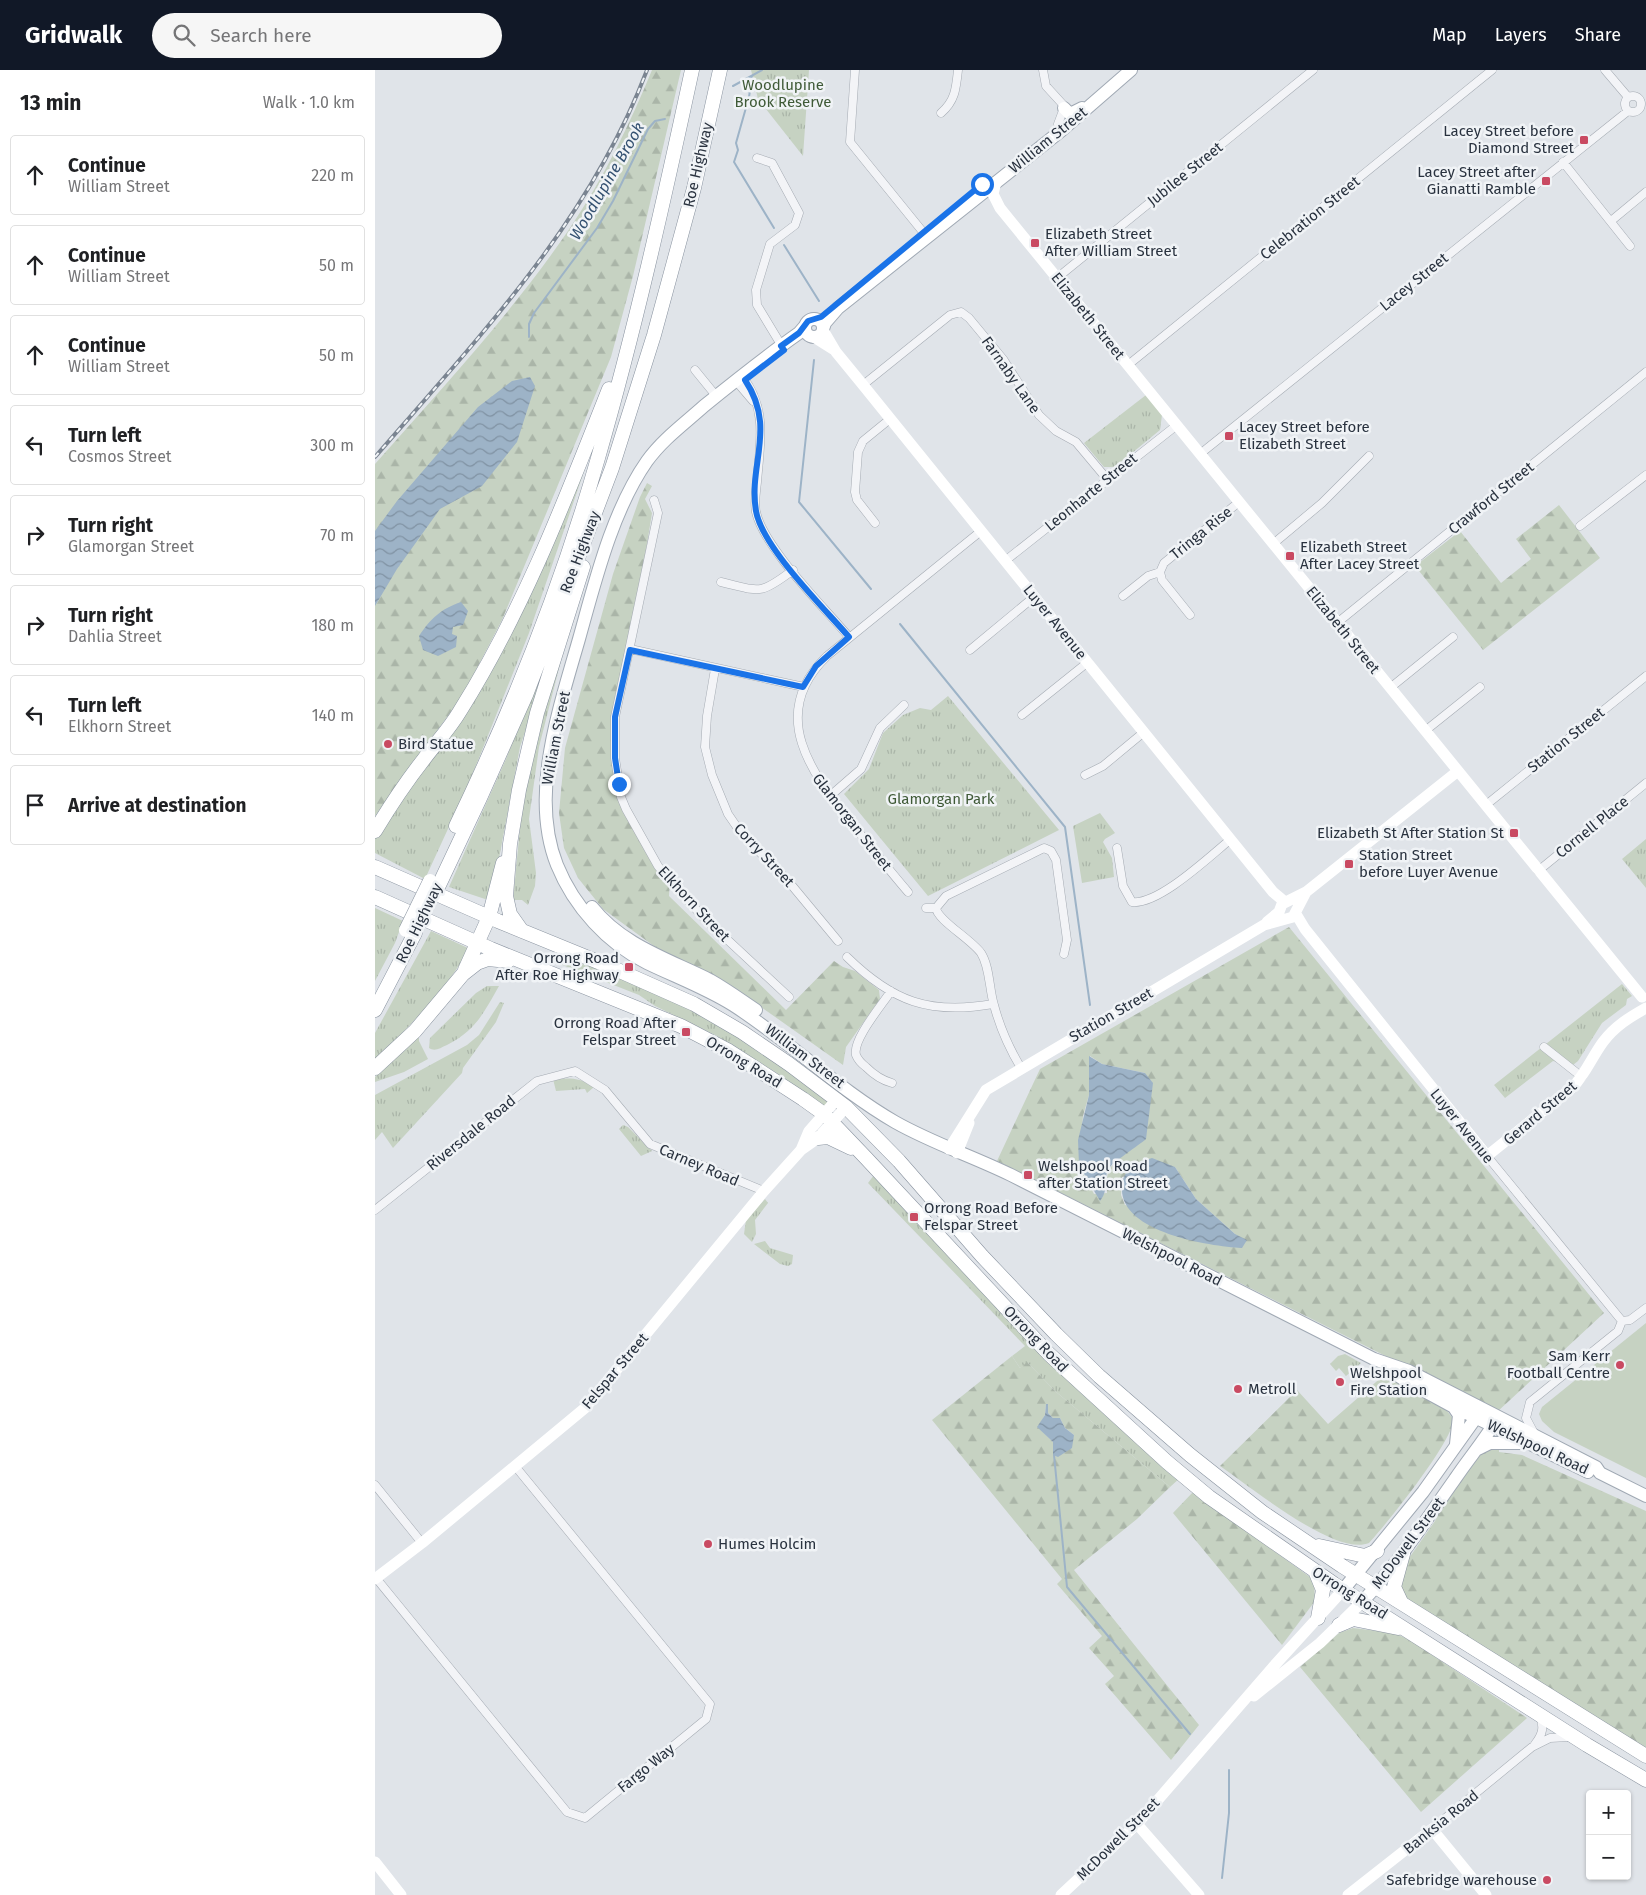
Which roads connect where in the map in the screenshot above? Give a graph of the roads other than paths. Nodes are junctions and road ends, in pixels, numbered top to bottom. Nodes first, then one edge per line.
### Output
1 (692, 70) edge
2 (720, 70) edge
3 (855, 70) edge
4 (958, 70) edge
5 (1043, 70) edge
6 (1124, 70) edge
7 (1131, 70) edge
8 (1313, 70) edge
9 (1492, 70) edge
10 (1605, 70) edge
11 (1628, 97) junction
12 (1643, 97) edge
13 (1628, 110) junction
14 (941, 114) dead end
15 (1068, 115) junction
16 (757, 158) dead end
17 (1563, 162) junction
18 (989, 189) junction
19 (1646, 192) edge
20 (1611, 221) junction
21 (924, 235) junction
22 (1630, 246) dead end
23 (1057, 278) junction
24 (637, 318) junction
25 (816, 330) junction
26 (785, 346) junction
27 (1128, 365) junction
28 (695, 370) dead end
29 (1646, 372) edge
30 (740, 381) junction
31 (863, 385) junction
32 (718, 398) junction
33 (890, 419) junction
34 (1177, 425) junction
35 (1201, 454) junction
36 (1369, 456) dead end
37 (612, 468) junction
38 (1646, 475) edge
39 (1107, 479) junction
40 (654, 500) dead end
41 (1239, 502) junction
42 (875, 523) dead end
43 (1580, 526) dead end
44 (981, 530) junction
45 (1273, 544) junction
46 (1005, 561) junction
47 (793, 570) junction
48 (1160, 572) junction
49 (721, 582) dead end
50 (1123, 596) dead end
51 (1035, 597) junction
52 (1190, 615) dead end
53 (1337, 623) junction
54 (849, 637) junction
55 (1453, 637) dead end
56 (630, 650) junction
57 (970, 650) dead end
58 (1088, 662) junction
59 (715, 669) junction
60 (1646, 676) edge
61 (803, 687) junction
62 (1479, 687) dead end
63 (1390, 688) junction
64 (904, 705) dead end
65 (1022, 715) dead end
66 (1425, 731) junction
67 (1144, 732) junction
68 (1458, 772) junction
69 (1085, 776) dead end
70 (1646, 783) edge
71 (829, 796) junction
72 (1486, 804) junction
73 (376, 828) edge
74 (1231, 839) junction
75 (510, 844) junction
76 (1117, 848) dead end
77 (375, 867) edge
78 (1538, 871) junction
79 (436, 887) junction
80 (908, 892) dead end
81 (375, 897) edge
82 (926, 908) dead end
83 (936, 908) junction
84 (1287, 910) junction
85 (489, 917) junction
86 (522, 931) junction
87 (410, 932) junction
88 (838, 941) dead end
89 (478, 944) junction
90 (1064, 954) dead end
91 (847, 957) dead end
92 (526, 963) junction
93 (463, 974) junction
94 (375, 991) edge
95 (891, 992) junction
96 (789, 997) dead end
97 (1644, 999) edge
98 (993, 1004) junction
99 (375, 1010) edge
100 (1544, 1047) dead end
101 (375, 1068) edge
102 (1021, 1068) junction
103 (575, 1072) joint
104 (1582, 1077) junction
105 (893, 1083) dead end
106 (842, 1104) junction
107 (828, 1118) junction
108 (818, 1138) junction
109 (954, 1148) junction
110 (801, 1150) junction
111 (1487, 1156) junction
112 (866, 1158) junction
113 (764, 1191) junction
114 (375, 1210) edge
115 (1646, 1308) edge
116 (1622, 1321) junction
117 (1374, 1359) junction
118 (1452, 1406) junction
119 (1479, 1413) junction
120 (1495, 1421) junction
121 (1531, 1440) junction
122 (1455, 1448) junction
123 (1478, 1449) junction
124 (515, 1466) junction
125 (375, 1485) edge
126 (1646, 1496) edge
127 (423, 1543) junction
128 (1308, 1544) junction
129 (1377, 1551) junction
130 (1403, 1554) junction
131 (1315, 1572) junction
132 (1357, 1575) junction
133 (376, 1579) edge
134 (1376, 1587) junction
135 (1343, 1590) junction
136 (1362, 1602) junction
137 (1401, 1602) junction
138 (1318, 1618) junction
139 (1339, 1626) junction
140 (1409, 1630) junction
141 (1538, 1712) junction
142 (1234, 1714) junction
143 (1587, 1745) junction
144 (1532, 1747) junction
145 (1646, 1756) edge
146 (1646, 1780) edge
147 (1137, 1824) junction
148 (1432, 1829) junction
149 (375, 1862) edge
150 (401, 1895) edge
151 (1061, 1895) edge
152 (1199, 1895) edge
153 (1348, 1895) edge
154 (1486, 1895) edge

1 - 24 highway, Roe Highway
2 - 37 highway, Roe Highway
3 - 21 street
4 - 14 street
5 - 15 street
6 - 15 main road, William Street
7 - 15 main road, William Street
8 - 23 street, Jubilee Street
9 - 27 street, Celebration Street
10 - 11 street
11 - 12 street
11 - 13 street
12 - 13 street
13 - 17 street, Lacey Street
15 - 18 main road, William Street
16 - 26 street
17 - 20 street
17 - 35 street, Lacey Street
18 - 21 main road, William Street
18 - 21 main road, William Street
18 - 23 street, Elizabeth Street
19 - 20 street
20 - 22 street
21 - 25 main road, William Street
23 - 27 street, Elizabeth Street
24 - 73 highway
24 - 79 highway, Roe Highway
25 - 26 main road, William Street
25 - 31 street, Luyer Avenue
26 - 30 main road, William Street
27 - 34 street, Elizabeth Street
28 - 32 street
29 - 53 street, Crawford Street
30 - 32 main road, William Street
30 - 47 street
31 - 33 street, Luyer Avenue
31 - 39 street, Farnaby Lane
32 - 109 main road, William Street
33 - 42 street
33 - 44 street, Luyer Avenue
34 - 35 street, Elizabeth Street
34 - 39 street, Leonharte Street
35 - 41 street, Elizabeth Street
36 - 45 street
37 - 75 highway
37 - 79 highway, Roe Highway
38 - 43 street
39 - 46 street, Leonharte Street
40 - 56 street, Elkhorn Street
41 - 45 street, Elizabeth Street
41 - 48 street, Tringa Rise
44 - 46 street, Luyer Avenue
44 - 54 street, Glamorgan Street
45 - 53 street, Elizabeth Street
46 - 51 street, Luyer Avenue
47 - 49 street
47 - 54 street
48 - 50 street
48 - 52 street, Tringa Rise
51 - 57 street
51 - 58 street, Luyer Avenue
53 - 63 street, Elizabeth Street
54 - 61 street, Glamorgan Street
55 - 63 street
56 - 59 street
56 - 96 street, Elkhorn Street
58 - 65 street
58 - 67 street, Luyer Avenue
59 - 61 street
59 - 88 street, Corry Street
60 - 72 street, Station Street
61 - 71 street, Glamorgan Street
62 - 66 street
63 - 66 street, Elizabeth Street
64 - 71 street
66 - 68 street, Elizabeth Street
67 - 69 street
67 - 74 street, Luyer Avenue
68 - 72 street, Elizabeth Street
68 - 84 street, Station Street
70 - 78 street, Cornell Place
71 - 80 street, Glamorgan Street
72 - 78 street, Elizabeth Street
74 - 76 street
74 - 84 street, Luyer Avenue
75 - 85 highway
75 - 86 highway
77 - 79 highway, Orrong Road
78 - 97 street, Elizabeth Street
79 - 85 highway, Orrong Road
79 - 87 highway, Roe Highway, bridge
81 - 89 highway, Orrong Road
82 - 83 street
83 - 90 street
83 - 98 street
84 - 102 street, Station Street
84 - 111 street, Luyer Avenue
85 - 86 highway, Orrong Road
85 - 89 highway
86 - 106 highway, Orrong Road
87 - 94 highway, Roe Highway
87 - 99 highway, Roe Highway
89 - 92 highway, Orrong Road
89 - 93 highway
91 - 95 street
92 - 93 highway
92 - 107 highway, Orrong Road
93 - 101 highway
95 - 98 street
95 - 105 street
97 - 104 street, Gerard Street
98 - 102 street
100 - 104 street
102 - 109 street, Station Street
103 - 113 street, Carney Road
103 - 114 street, Riversdale Road
104 - 111 street, Gerard Street
106 - 107 street, Felspar Street
106 - 128 highway, Orrong Road
107 - 108 street, Felspar Street
107 - 110 street, Felspar Street
107 - 112 highway, Orrong Road
108 - 110 street, Felspar Street
108 - 112 highway
109 - 117 main road, Welshpool Road
110 - 113 street, Felspar Street
111 - 116 street, Luyer Avenue
112 - 131 highway, Orrong Road
113 - 124 street, Felspar Street
115 - 116 street
116 - 121 street
117 - 118 main road, Welshpool Road
117 - 119 main road, Welshpool Road
118 - 119 main road, Welshpool Road
118 - 122 main road
119 - 120 main road, Welshpool Road
119 - 122 main road, McDowell Street
120 - 121 main road, Welshpool Road
120 - 123 main road, McDowell Street
121 - 123 main road
121 - 126 main road, Welshpool Road
122 - 129 main road, McDowell Street
123 - 130 main road, McDowell Street
124 - 127 street, Felspar Street
124 - 133 street, Fargo Way
125 - 127 street
127 - 133 street, Felspar Street
128 - 129 highway
128 - 132 highway, Orrong Road
129 - 132 main road, McDowell Street
130 - 134 main road, McDowell Street
130 - 137 highway
131 - 135 highway, Orrong Road
131 - 138 highway
132 - 134 highway, Orrong Road
132 - 135 main road, McDowell Street
134 - 136 main road, McDowell Street
134 - 137 highway, Orrong Road
135 - 136 highway, Orrong Road
135 - 138 street, McDowell Street
136 - 139 street, McDowell Street
136 - 140 highway, Orrong Road
137 - 145 highway, Orrong Road
138 - 142 street, McDowell Street
139 - 140 highway
139 - 142 street, McDowell Street
140 - 141 highway, Orrong Road
141 - 143 highway, Orrong Road
141 - 144 street, Banksia Road
142 - 147 street, McDowell Street
143 - 144 street, Banksia Road
143 - 146 highway, Orrong Road
144 - 148 street, Banksia Road
147 - 151 street, McDowell Street
147 - 152 street
148 - 153 street, Banksia Road
148 - 154 street
149 - 150 street

